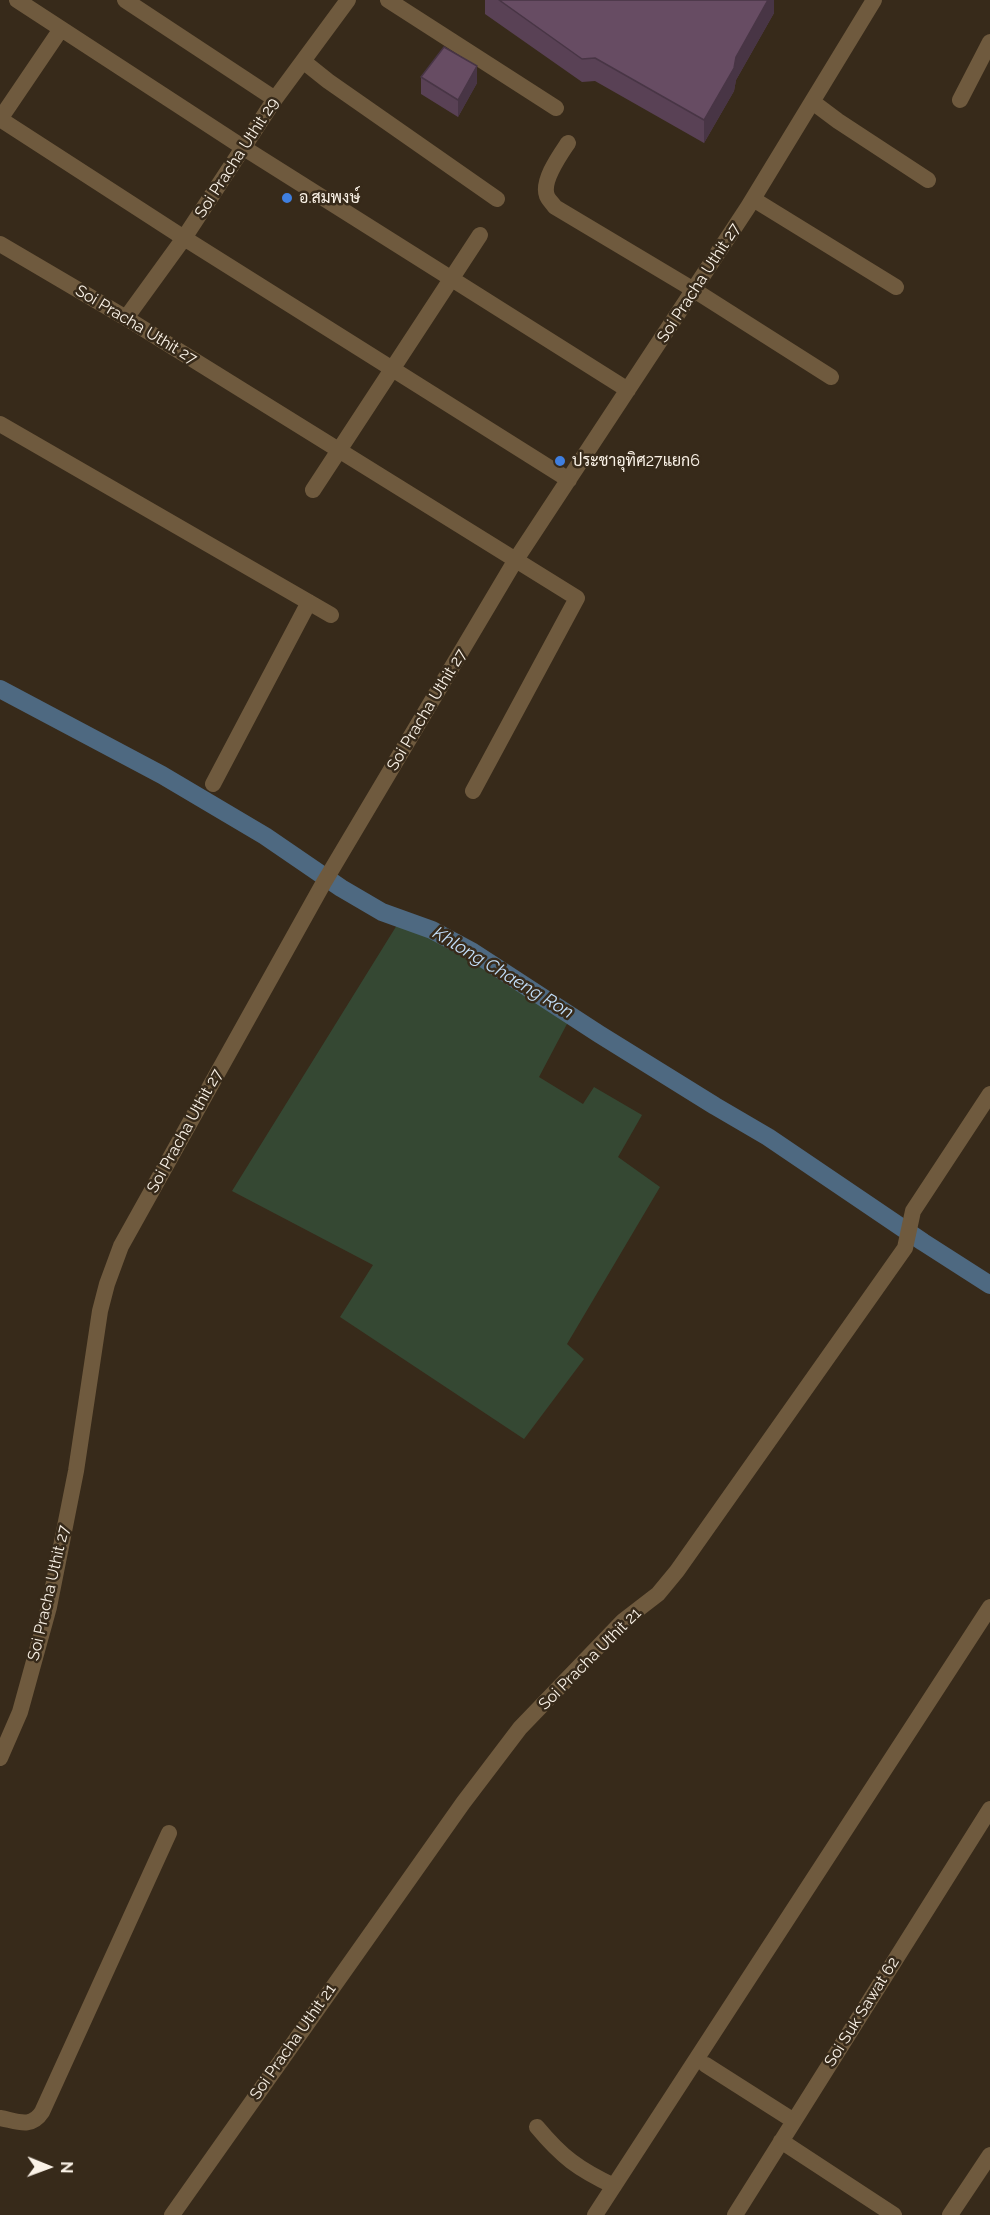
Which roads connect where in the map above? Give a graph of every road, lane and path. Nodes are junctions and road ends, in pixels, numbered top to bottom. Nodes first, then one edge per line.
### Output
1 (17, 0) edge
2 (125, 0) edge
3 (348, 0) edge
4 (388, 0) edge
5 (874, 0) edge
6 (61, 29) junction
7 (990, 42) edge
8 (303, 61) junction
9 (275, 99) junction
10 (960, 100) dead end
11 (814, 103) junction
12 (556, 108) dead end
13 (0, 119) edge
14 (568, 143) dead end
15 (244, 148) junction
16 (928, 180) dead end
17 (497, 199) dead end
18 (753, 199) junction
19 (480, 235) dead end
20 (184, 238) junction
21 (0, 244) edge
22 (452, 279) junction
23 (896, 287) dead end
24 (694, 290) junction
25 (126, 318) junction
26 (392, 369) junction
27 (831, 377) dead end
28 (628, 390) junction
29 (0, 424) edge
30 (338, 451) junction
31 (569, 480) junction
32 (313, 490) dead end
33 (515, 561) junction
34 (309, 602) junction
35 (331, 615) dead end
36 (213, 784) dead end
37 (473, 791) dead end
38 (990, 1094) edge
39 (990, 1606) edge
40 (7, 1725) edge
41 (0, 1758) edge
42 (990, 1809) edge
43 (169, 1833) dead end
44 (705, 2065) dead end
45 (0, 2118) edge
46 (794, 2121) junction
47 (537, 2127) dead end
48 (781, 2141) junction
49 (990, 2156) edge
50 (614, 2186) junction
51 (172, 2215) edge
52 (595, 2215) edge
53 (735, 2215) edge
54 (894, 2215) edge
55 (950, 2215) edge

1 - 6 street
2 - 9 street
3 - 8 street, Soi Pracha Uthit 29
4 - 12 street
5 - 11 street, Soi Pracha Uthit 27
6 - 13 street
6 - 15 street
7 - 10 street
8 - 9 street, Soi Pracha Uthit 29
8 - 17 street
9 - 15 street, Soi Pracha Uthit 29
11 - 16 street
11 - 18 street, Soi Pracha Uthit 27
13 - 20 street
14 - 24 street
15 - 20 street, Soi Pracha Uthit 29
15 - 22 street
18 - 23 street
18 - 24 street, Soi Pracha Uthit 27
19 - 22 street
20 - 25 street, Soi Pracha Uthit 29
20 - 26 street
21 - 25 street, Soi Pracha Uthit 27
22 - 26 street
22 - 28 street
24 - 27 street
24 - 28 street, Soi Pracha Uthit 27
25 - 30 street, Soi Pracha Uthit 27
26 - 30 street
26 - 31 street
28 - 31 street, Soi Pracha Uthit 27
29 - 34 street
30 - 32 street
30 - 33 street, Soi Pracha Uthit 27
31 - 33 street, Soi Pracha Uthit 27
33 - 37 street
33 - 40 street, Soi Pracha Uthit 27
34 - 35 street
34 - 36 street
38 - 51 street, Soi Pracha Uthit 21
39 - 50 street
40 - 41 street, Soi Pracha Uthit 27
42 - 46 street, Soi Suk Sawat 62
43 - 45 street
44 - 46 street
46 - 48 street, Soi Suk Sawat 62
47 - 50 street
48 - 53 street, Soi Suk Sawat 62
48 - 54 street
49 - 55 street
50 - 52 street

